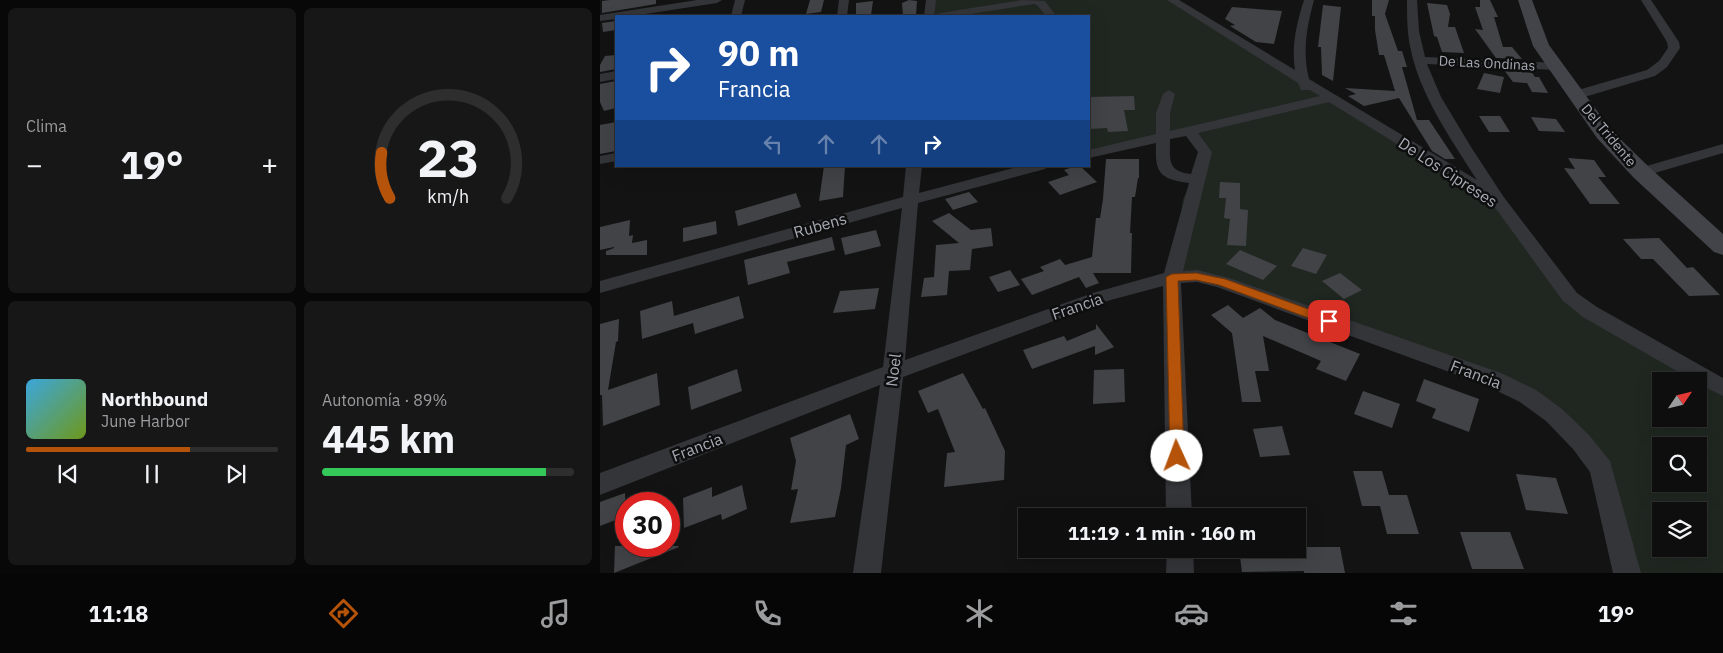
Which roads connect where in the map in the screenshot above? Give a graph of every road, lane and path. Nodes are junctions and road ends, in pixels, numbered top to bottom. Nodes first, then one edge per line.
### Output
1 (718, 0) edge
2 (740, 0) edge
3 (844, 0) edge
4 (931, 0) edge
5 (1172, 0) edge
6 (1309, 0) edge
7 (1412, 0) edge
8 (1525, 0) edge
9 (1646, 0) edge
10 (1035, 1) edge
11 (1193, 5) edge
12 (620, 15) edge
13 (736, 15) edge
14 (842, 15) edge
15 (929, 15) edge
16 (946, 15) edge
17 (1050, 15) edge
18 (615, 16) edge
19 (600, 18) edge
20 (1419, 60) junction
21 (1555, 66) junction
22 (615, 75) edge
23 (600, 78) edge
24 (1302, 78) junction
25 (1169, 94) dead end
26 (1576, 95) junction
27 (1329, 98) junction
28 (1302, 104) junction
29 (1189, 130) junction
30 (1163, 136) junction
31 (1723, 148) edge
32 (1090, 154) edge
33 (615, 157) edge
34 (600, 160) edge
35 (914, 167) edge
36 (1036, 167) edge
37 (1641, 172) junction
38 (1198, 180) junction
39 (1496, 199) junction
40 (910, 200) junction
41 (1723, 247) edge
42 (1172, 277) junction
43 (600, 287) edge
44 (892, 372) junction
45 (1723, 388) edge
46 (1554, 415) joint
47 (600, 484) edge
48 (1179, 508) edge
49 (1180, 558) edge
50 (866, 573) edge
51 (1180, 573) edge
52 (1627, 573) edge

1 - 12 street
2 - 13 street
3 - 14 street
4 - 15 street
5 - 11 street, De Los Cipreses
6 - 24 street
7 - 20 street
8 - 21 main road, Del Tridente
9 - 26 street
10 - 16 street
10 - 17 street
11 - 24 street, De Los Cipreses
18 - 19 street
20 - 21 street, De Las Ondinas
20 - 39 street
21 - 26 main road, Del Tridente
22 - 23 street
24 - 27 street, De Los Cipreses
24 - 28 street
25 - 30 street
26 - 37 main road, Del Tridente
27 - 28 street
27 - 39 street, De Los Cipreses
28 - 29 street
29 - 30 street
29 - 38 street
30 - 32 street
30 - 38 street
31 - 37 street
33 - 34 street
35 - 40 street, Noel
36 - 40 street, Rubens
37 - 41 main road, Del Tridente
38 - 42 street
39 - 45 street, De Los Cipreses
40 - 43 street, Rubens
40 - 44 street, Noel
42 - 44 street, Francia
42 - 46 street, Francia
42 - 48 street
44 - 47 street, Francia
44 - 50 street, Noel
46 - 52 street
49 - 51 street

